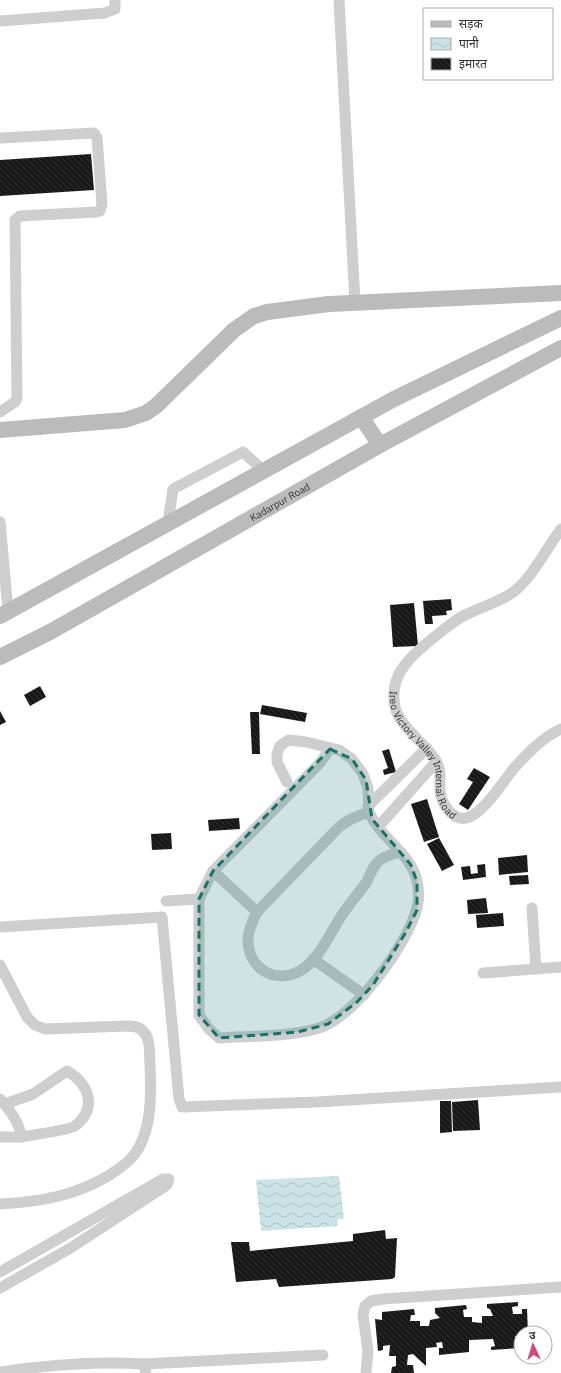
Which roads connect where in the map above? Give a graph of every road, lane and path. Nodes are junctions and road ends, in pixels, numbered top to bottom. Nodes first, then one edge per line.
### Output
1 (115, 0) edge
2 (339, 0) edge
3 (0, 21) edge
4 (0, 138) edge
5 (561, 293) edge
6 (355, 303) junction
7 (561, 318) edge
8 (561, 348) edge
9 (0, 412) edge
10 (361, 418) junction
11 (0, 430) edge
12 (380, 445) junction
13 (264, 471) junction
14 (0, 522) edge
15 (168, 523) junction
16 (561, 529) edge
17 (2, 563) edge
18 (4, 613) edge
19 (0, 657) edge
20 (561, 729) edge
21 (427, 748) junction
22 (330, 749) junction
23 (436, 762) junction
24 (287, 782) dead end
25 (369, 809) junction
26 (378, 827) junction
27 (400, 852) junction
28 (213, 871) junction
29 (199, 899) junction
30 (166, 901) dead end
31 (532, 908) dead end
32 (257, 912) junction
33 (0, 927) edge
34 (313, 959) junction
35 (0, 965) edge
36 (561, 967) edge
37 (536, 969) junction
38 (483, 973) dead end
39 (364, 995) junction
40 (561, 1087) edge
41 (2, 1101) edge
42 (21, 1137) junction
43 (0, 1138) edge
44 (0, 1204) edge
45 (0, 1272) edge
46 (561, 1287) edge
47 (0, 1288) edge
48 (323, 1355) dead end
49 (145, 1368) edge
50 (0, 1372) edge
51 (366, 1373) edge

1 - 3 street
2 - 6 street
4 - 9 street
5 - 6 street
6 - 11 street
7 - 10 street
8 - 12 street, Kadarpur Road
10 - 12 street
10 - 13 street
12 - 19 street, Kadarpur Road
13 - 15 street
13 - 15 street
14 - 17 street
15 - 18 street
16 - 21 street, Ireo Victory Valley Internal Road
17 - 18 street
20 - 23 street, Ireo Victory Valley Internal Road
21 - 23 street, Ireo Victory Valley Internal Road
21 - 25 street
22 - 24 street
22 - 25 street
22 - 28 street
23 - 26 street
25 - 26 street
25 - 32 street
26 - 27 street
27 - 34 street
27 - 39 street
28 - 29 street
28 - 32 street
29 - 30 street
29 - 39 street
31 - 37 street
32 - 34 street
33 - 40 street
34 - 39 street
35 - 44 street
36 - 37 street
37 - 38 street
41 - 42 street
41 - 42 street
42 - 43 street
45 - 47 street
46 - 51 street
48 - 49 street
49 - 50 street

